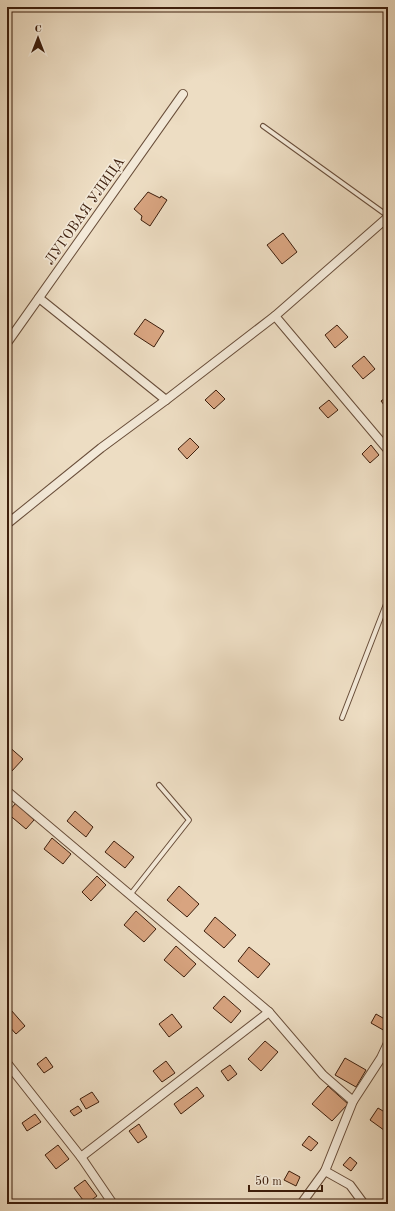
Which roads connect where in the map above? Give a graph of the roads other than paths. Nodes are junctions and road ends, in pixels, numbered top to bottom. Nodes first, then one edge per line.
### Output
1 (183, 94) dead end
2 (263, 126) dead end
3 (388, 217) edge
4 (39, 298) junction
5 (275, 316) junction
6 (7, 343) edge
7 (166, 400) junction
8 (388, 450) edge
9 (7, 524) edge
10 (388, 599) edge
11 (342, 718) dead end
12 (159, 785) dead end
13 (7, 791) edge
14 (130, 895) junction
15 (269, 1012) junction
16 (388, 1043) edge
17 (384, 1060) edge
18 (7, 1063) edge
19 (352, 1102) junction
20 (80, 1157) junction
21 (325, 1171) junction
22 (113, 1204) edge
23 (301, 1204) edge
24 (364, 1204) edge

1 - 4 street, ЛУГОВАЯ УЛИЦА
2 - 3 lane
3 - 5 street
4 - 6 street, ЛУГОВАЯ УЛИЦА
4 - 7 street
5 - 7 street
5 - 8 street
7 - 9 street
10 - 11 lane
12 - 14 lane
13 - 14 street
14 - 15 street
15 - 19 street
15 - 20 street
16 - 17 street
17 - 19 street
18 - 20 street
19 - 21 street
20 - 22 street
21 - 23 street
21 - 24 street

